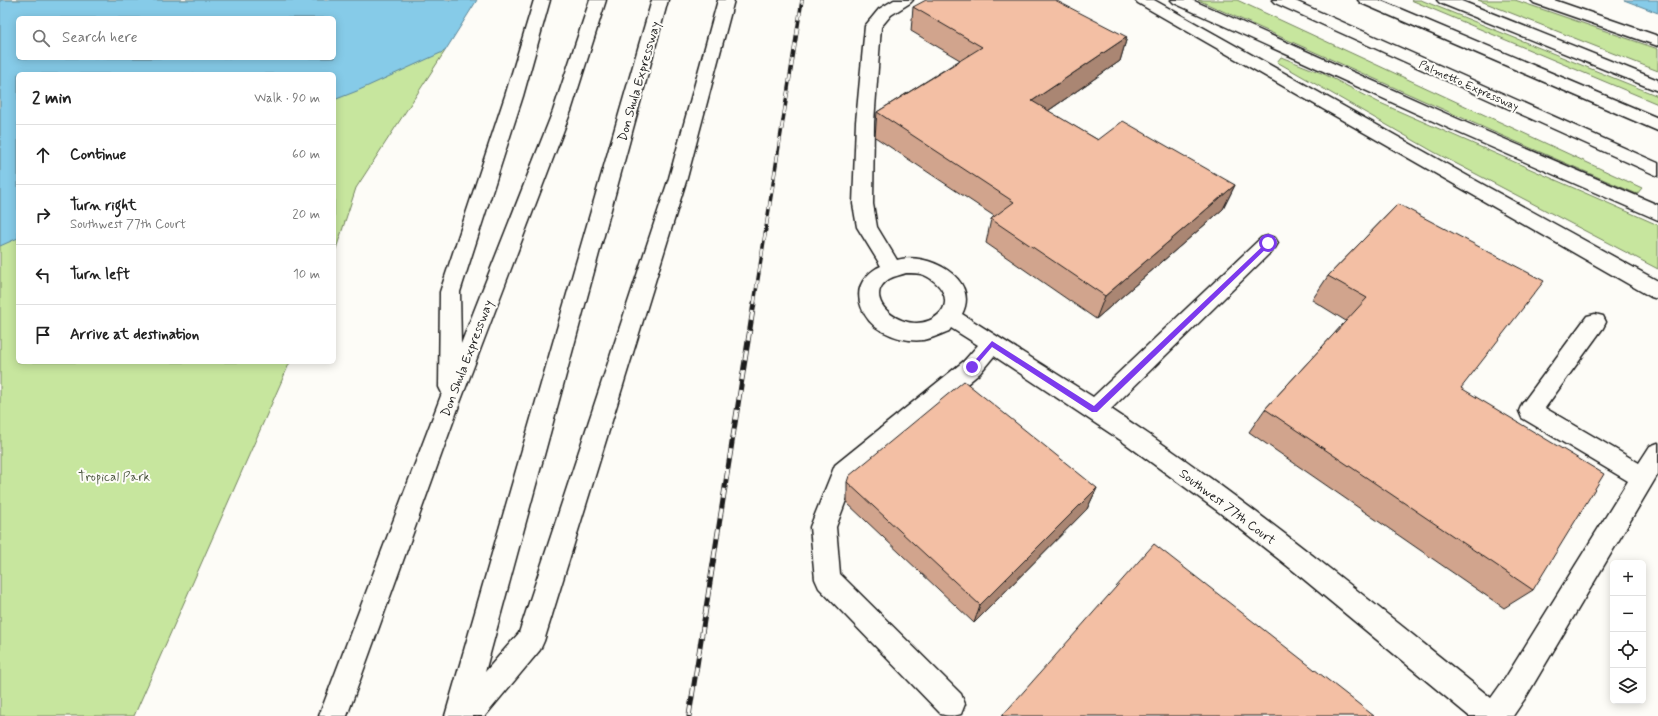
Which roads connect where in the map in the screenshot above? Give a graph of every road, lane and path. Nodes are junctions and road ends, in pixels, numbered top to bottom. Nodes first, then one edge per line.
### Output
1 (542, 0) edge
2 (598, 0) edge
3 (660, 0) edge
4 (726, 0) edge
5 (904, 0) edge
6 (1143, 0) edge
7 (1179, 0) edge
8 (1280, 0) edge
9 (1366, 0) edge
10 (1445, 0) edge
11 (1539, 0) edge
12 (1658, 41) edge
13 (1658, 86) edge
14 (1658, 125) edge
15 (1658, 170) edge
16 (1658, 213) edge
17 (1268, 243) dead end
18 (892, 268) junction
19 (1658, 291) edge
20 (950, 317) junction
21 (1595, 322) dead end
22 (992, 344) junction
23 (450, 400) junction
24 (1094, 410) junction
25 (1658, 453) edge
26 (1642, 478) junction
27 (951, 704) dead end
28 (333, 716) edge
29 (459, 716) edge
30 (466, 716) edge
31 (1490, 716) edge
32 (1496, 716) edge

1 - 23 main road
2 - 23 main road, Don Shula Expressway
3 - 29 main road, Don Shula Expressway
4 - 30 main road
5 - 18 main road
6 - 19 main road
7 - 16 main road
8 - 15 main road, Palmetto Expressway
9 - 14 main road
10 - 13 main road
11 - 12 main road
17 - 24 main road
18 - 20 main road
18 - 20 main road
20 - 22 main road, Southwest 77th Court
21 - 26 main road
22 - 24 main road, Southwest 77th Court
22 - 27 main road
23 - 28 main road, Don Shula Expressway
24 - 31 main road, Southwest 77th Court
25 - 26 main road
26 - 32 main road

